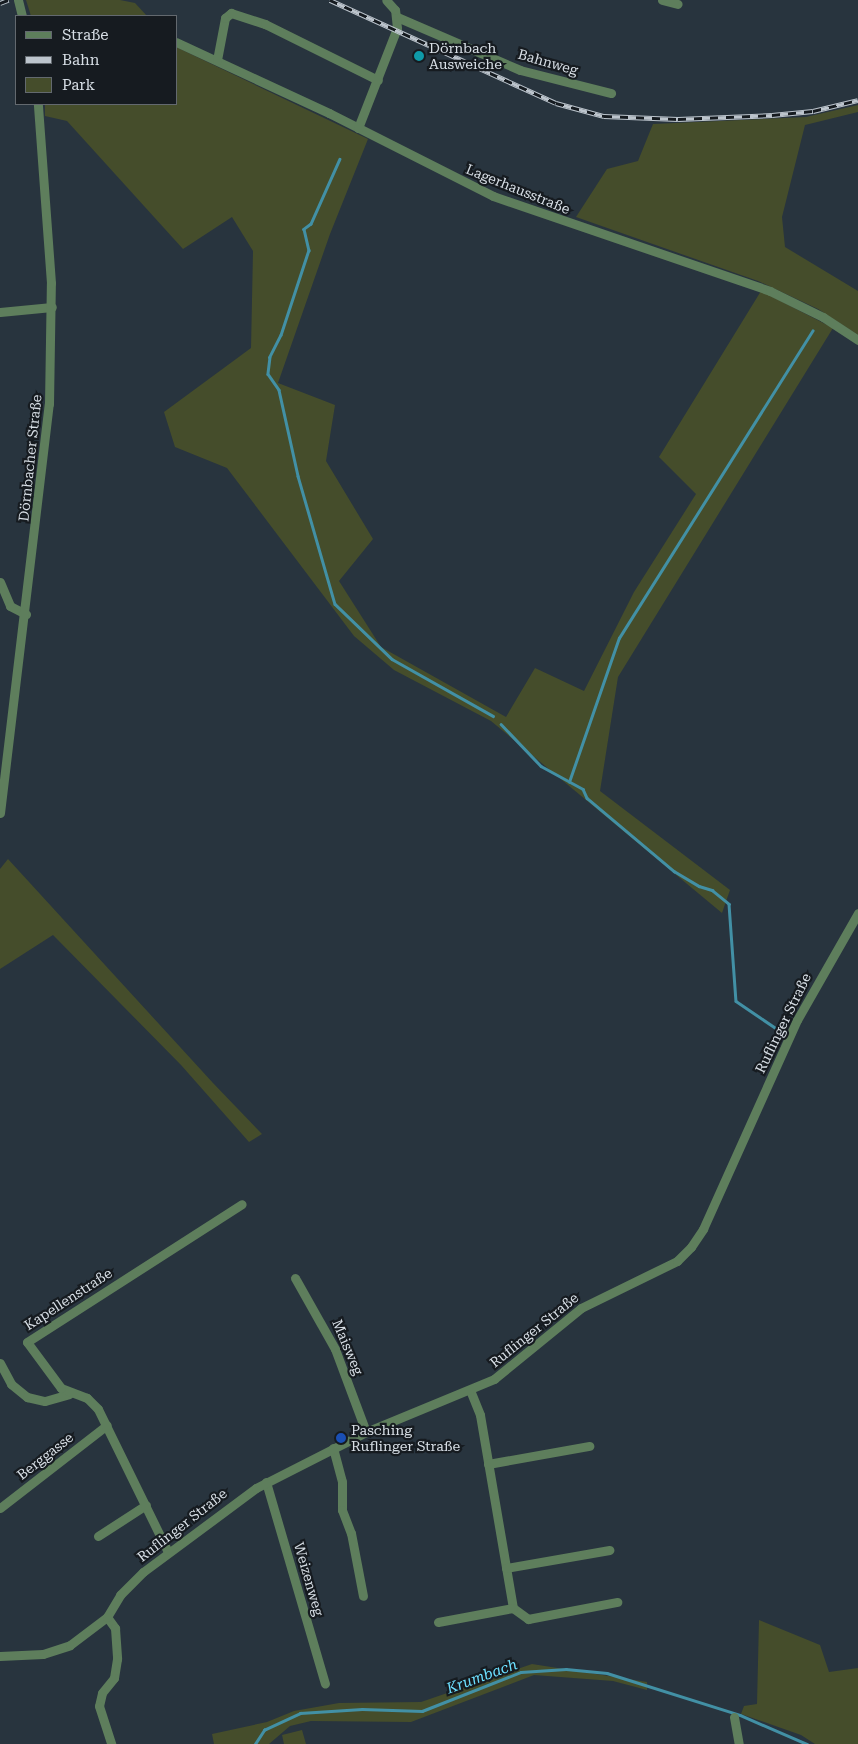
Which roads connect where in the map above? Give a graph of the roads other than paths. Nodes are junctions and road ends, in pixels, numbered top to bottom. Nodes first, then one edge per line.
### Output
1 (18, 0) edge
2 (386, 0) edge
3 (662, 0) edge
4 (678, 4) dead end
5 (22, 15) edge
6 (397, 17) junction
7 (178, 43) edge
8 (217, 60) junction
9 (378, 80) junction
10 (611, 93) dead end
11 (38, 105) edge
12 (358, 128) junction
13 (52, 307) junction
14 (0, 312) edge
15 (858, 340) edge
16 (0, 582) edge
17 (26, 614) junction
18 (0, 813) edge
19 (858, 913) edge
20 (242, 1204) dead end
21 (295, 1278) dead end
22 (0, 1363) edge
23 (470, 1390) junction
24 (69, 1394) junction
25 (107, 1425) junction
26 (366, 1432) junction
27 (589, 1446) dead end
28 (333, 1448) junction
29 (488, 1464) junction
30 (266, 1482) junction
31 (146, 1505) junction
32 (0, 1508) edge
33 (98, 1536) dead end
34 (609, 1550) dead end
35 (168, 1552) junction
36 (506, 1568) junction
37 (363, 1596) dead end
38 (617, 1602) dead end
39 (513, 1608) junction
40 (107, 1617) junction
41 (438, 1622) dead end
42 (0, 1656) edge
43 (325, 1684) dead end
44 (734, 1717) dead end
45 (111, 1744) edge
46 (739, 1744) edge

1 - 5 street
2 - 6 street
3 - 4 street
6 - 9 street
6 - 10 street, Bahnweg
7 - 8 street, Lagerhausstraße
8 - 9 street
8 - 12 street, Lagerhausstraße
9 - 12 street
11 - 13 street, Dörnbacher Straße
12 - 15 street, Lagerhausstraße
13 - 14 street
13 - 17 street, Dörnbacher Straße
16 - 17 street
17 - 18 street, Dörnbacher Straße
19 - 23 street, Ruflinger Straße
20 - 24 street, Kapellenstraße
21 - 26 street, Maisweg
22 - 24 street
23 - 26 street, Ruflinger Straße
23 - 29 street
24 - 25 street, Kapellenstraße
25 - 31 street, Kapellenstraße
25 - 32 street, Berggasse
26 - 28 street, Ruflinger Straße
27 - 29 street
28 - 30 street, Ruflinger Straße
28 - 37 street
29 - 36 street
30 - 35 street, Ruflinger Straße
30 - 43 street, Weizenweg
31 - 33 street
31 - 35 street, Kapellenstraße
34 - 36 street
35 - 40 street, Ruflinger Straße
36 - 39 street
38 - 39 street
39 - 41 street
40 - 42 street, Ruflinger Straße
40 - 45 street
44 - 46 street

